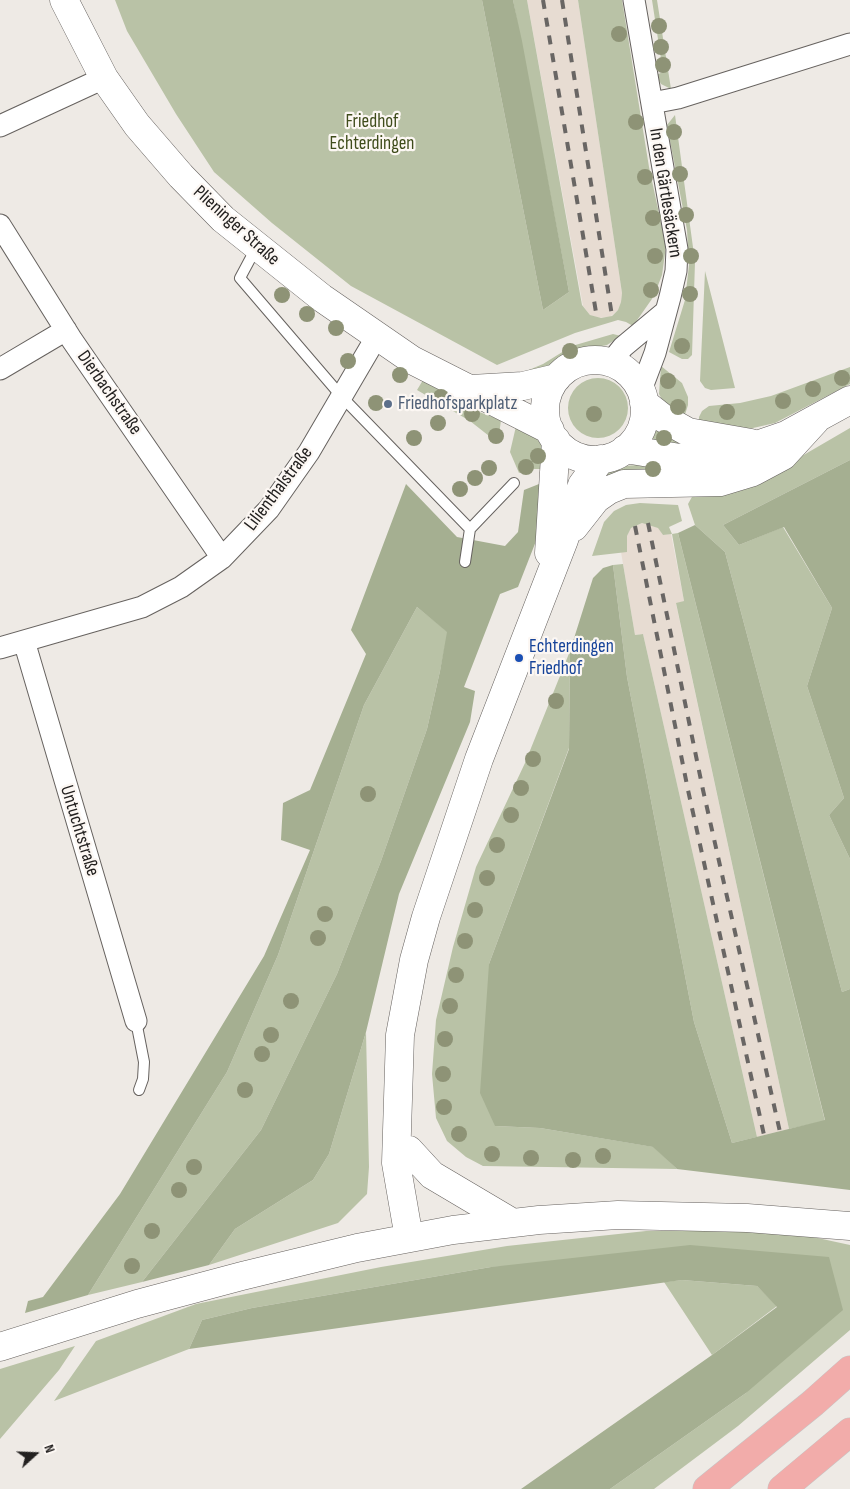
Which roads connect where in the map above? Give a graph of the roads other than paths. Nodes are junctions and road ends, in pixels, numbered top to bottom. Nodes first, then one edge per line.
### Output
1 (64, 0) edge
2 (634, 0) edge
3 (850, 44) edge
4 (104, 78) junction
5 (652, 103) junction
6 (0, 126) edge
7 (0, 225) edge
8 (257, 247) junction
9 (665, 312) junction
10 (66, 330) junction
11 (377, 336) junction
12 (611, 362) junction
13 (0, 369) edge
14 (557, 378) junction
15 (470, 389) junction
16 (342, 397) junction
17 (643, 397) junction
18 (850, 400) edge
19 (816, 420) junction
20 (553, 435) junction
21 (756, 444) junction
22 (613, 454) junction
23 (514, 482) dead end
24 (470, 529) junction
25 (564, 540) junction
26 (222, 558) junction
27 (465, 562) dead end
28 (547, 584) junction
29 (24, 641) junction
30 (0, 648) edge
31 (136, 1021) joint
32 (139, 1090) dead end
33 (398, 1118) junction
34 (409, 1150) junction
35 (513, 1222) junction
36 (850, 1226) edge
37 (409, 1238) junction
38 (0, 1347) edge
39 (850, 1370) edge
40 (850, 1432) edge
41 (707, 1489) edge
42 (782, 1489) edge

1 - 4 main road, Plieninger Straße
2 - 5 street, In den Gärtlesäckern
3 - 5 street, In den Gärtlesäckern
4 - 6 street
4 - 8 main road, Plieninger Straße
5 - 9 street, In den Gärtlesäckern
7 - 10 street, Dierbachstraße
8 - 11 main road, Plieninger Straße
8 - 16 lane
9 - 12 street
9 - 17 street, In den Gärtlesäckern
10 - 13 street
10 - 26 street, Dierbachstraße
11 - 15 main road, Plieninger Straße
11 - 16 street, Lilienthalstraße
12 - 14 main road
12 - 17 main road
14 - 15 main road, Plieninger Straße
14 - 20 main road
15 - 20 main road, Plieninger Straße
16 - 24 lane
16 - 26 street, Lilienthalstraße
17 - 21 main road
17 - 22 main road
18 - 19 main road
19 - 21 main road
19 - 25 main road
20 - 22 main road
20 - 28 main road
21 - 22 main road
22 - 25 main road
23 - 24 lane
24 - 27 lane
25 - 28 main road
26 - 29 street, Lilienthalstraße
28 - 33 main road
29 - 30 street, Lilienthalstraße
29 - 31 street, Untuchtstraße
31 - 32 lane
33 - 34 main road
33 - 37 main road
34 - 35 main road
34 - 37 main road
35 - 36 main road
35 - 37 main road
37 - 38 main road
39 - 41 highway
40 - 42 highway

